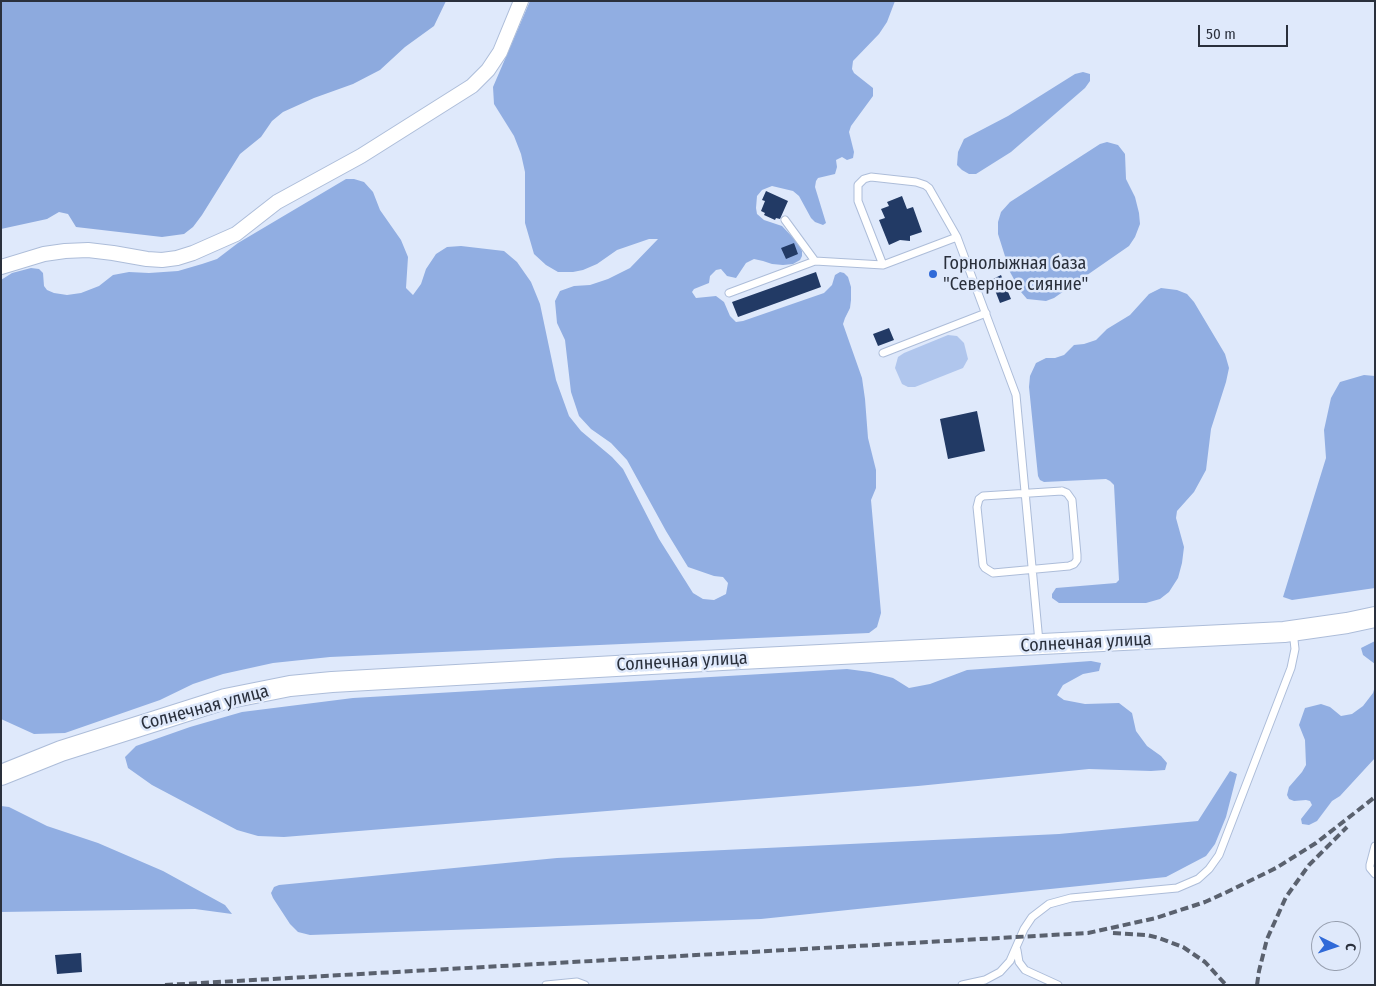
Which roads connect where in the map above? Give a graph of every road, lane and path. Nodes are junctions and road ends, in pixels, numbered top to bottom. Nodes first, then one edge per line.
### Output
1 (521, 1) edge
2 (785, 220) dead end
3 (957, 237) junction
4 (814, 261) junction
5 (883, 266) junction
6 (1, 267) edge
7 (729, 292) dead end
8 (986, 313) junction
9 (883, 353) dead end
10 (1025, 493) junction
11 (1032, 570) junction
12 (1375, 617) edge
13 (1293, 631) junction
14 (1039, 645) junction
15 (1, 775) edge
16 (1375, 846) edge
17 (1375, 874) edge
18 (1018, 945) junction
19 (546, 985) edge
20 (585, 985) edge
21 (962, 985) edge
22 (1058, 985) edge

1 - 6 street
2 - 4 lane
3 - 5 lane
3 - 5 lane
3 - 8 lane
4 - 5 lane
4 - 7 lane
8 - 9 lane
8 - 10 lane
10 - 11 lane
10 - 11 lane
10 - 11 lane
11 - 14 lane
12 - 13 street, Солнечная улица
13 - 14 street, Солнечная улица
13 - 18 lane
14 - 15 street, Солнечная улица
16 - 17 lane
18 - 21 lane
18 - 22 lane
19 - 20 lane

